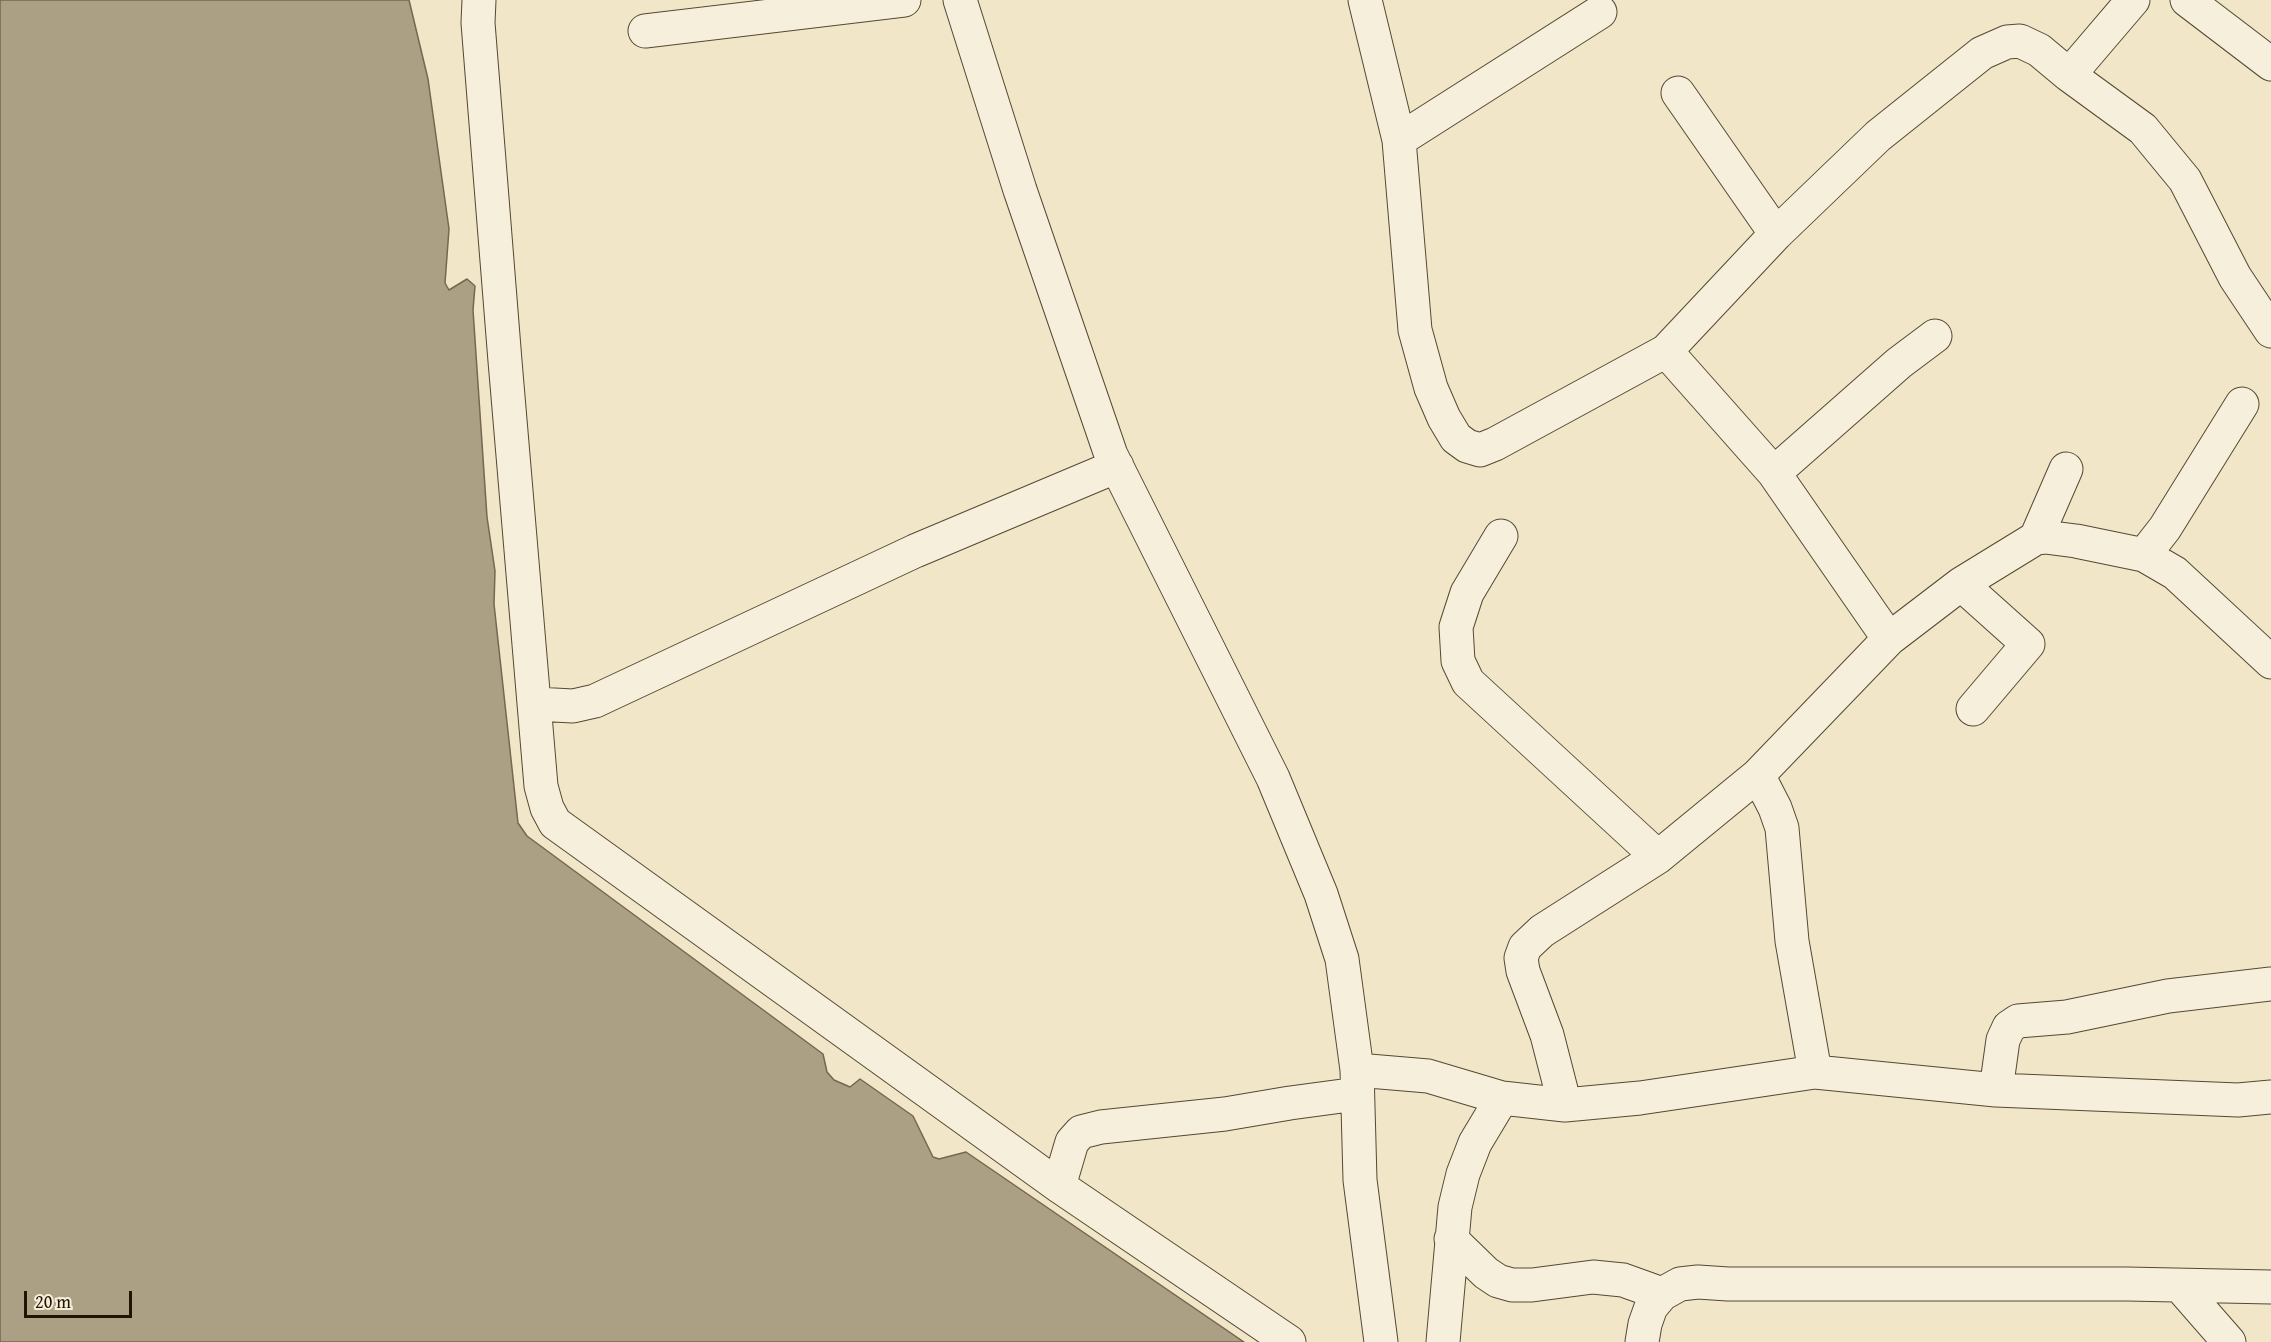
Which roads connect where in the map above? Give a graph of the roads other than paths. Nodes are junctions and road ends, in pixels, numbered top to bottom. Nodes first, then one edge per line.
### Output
1 (479, 0) edge
2 (904, 0) edge
3 (960, 0) edge
4 (1365, 0) edge
5 (2133, 0) edge
6 (2187, 0) edge
7 (1600, 12) dead end
8 (645, 31) dead end
9 (2271, 64) edge
10 (2069, 75) junction
11 (1678, 93) dead end
12 (1399, 140) junction
13 (1776, 234) junction
14 (2271, 331) edge
15 (1935, 336) dead end
16 (1666, 351) junction
17 (2242, 404) dead end
18 (1117, 466) junction
19 (2066, 469) dead end
20 (1774, 473) junction
21 (2172, 490) dead end
22 (1501, 536) dead end
23 (2036, 538) junction
24 (2139, 554) junction
25 (1961, 584) junction
26 (1889, 639) junction
27 (2271, 662) edge
28 (535, 704) junction
29 (1973, 709) dead end
30 (1758, 775) junction
31 (1658, 856) junction
32 (2271, 984) edge
33 (1815, 1072) junction
34 (1357, 1082) junction
35 (1996, 1090) junction
36 (2271, 1097) edge
37 (1502, 1098) junction
38 (1565, 1104) junction
39 (1059, 1186) junction
40 (1451, 1239) junction
41 (2180, 1286) junction
42 (2271, 1287) edge
43 (1662, 1294) junction
44 (1289, 1342) edge
45 (1381, 1342) edge
46 (1443, 1342) edge
47 (1642, 1342) edge
48 (2229, 1342) edge

1 - 28 street
2 - 8 street
3 - 18 street
4 - 12 street
5 - 10 street
6 - 9 street
7 - 12 street
10 - 13 street
10 - 14 street
11 - 13 street
12 - 16 street
13 - 16 street
15 - 20 street
16 - 20 street
17 - 24 street
18 - 28 street
18 - 34 street
19 - 23 street
20 - 26 street
21 - 24 street
22 - 31 street
23 - 24 street
23 - 25 street
24 - 27 street
25 - 26 street
25 - 29 street
26 - 30 street
28 - 39 street
30 - 31 street
30 - 33 street
31 - 38 street
32 - 35 street
33 - 35 street
33 - 38 street
34 - 37 street
34 - 39 street
34 - 45 street
35 - 36 street
37 - 38 street
37 - 40 street
39 - 44 street
40 - 43 street
40 - 46 street
41 - 42 street
41 - 43 street
41 - 48 street
43 - 47 street

